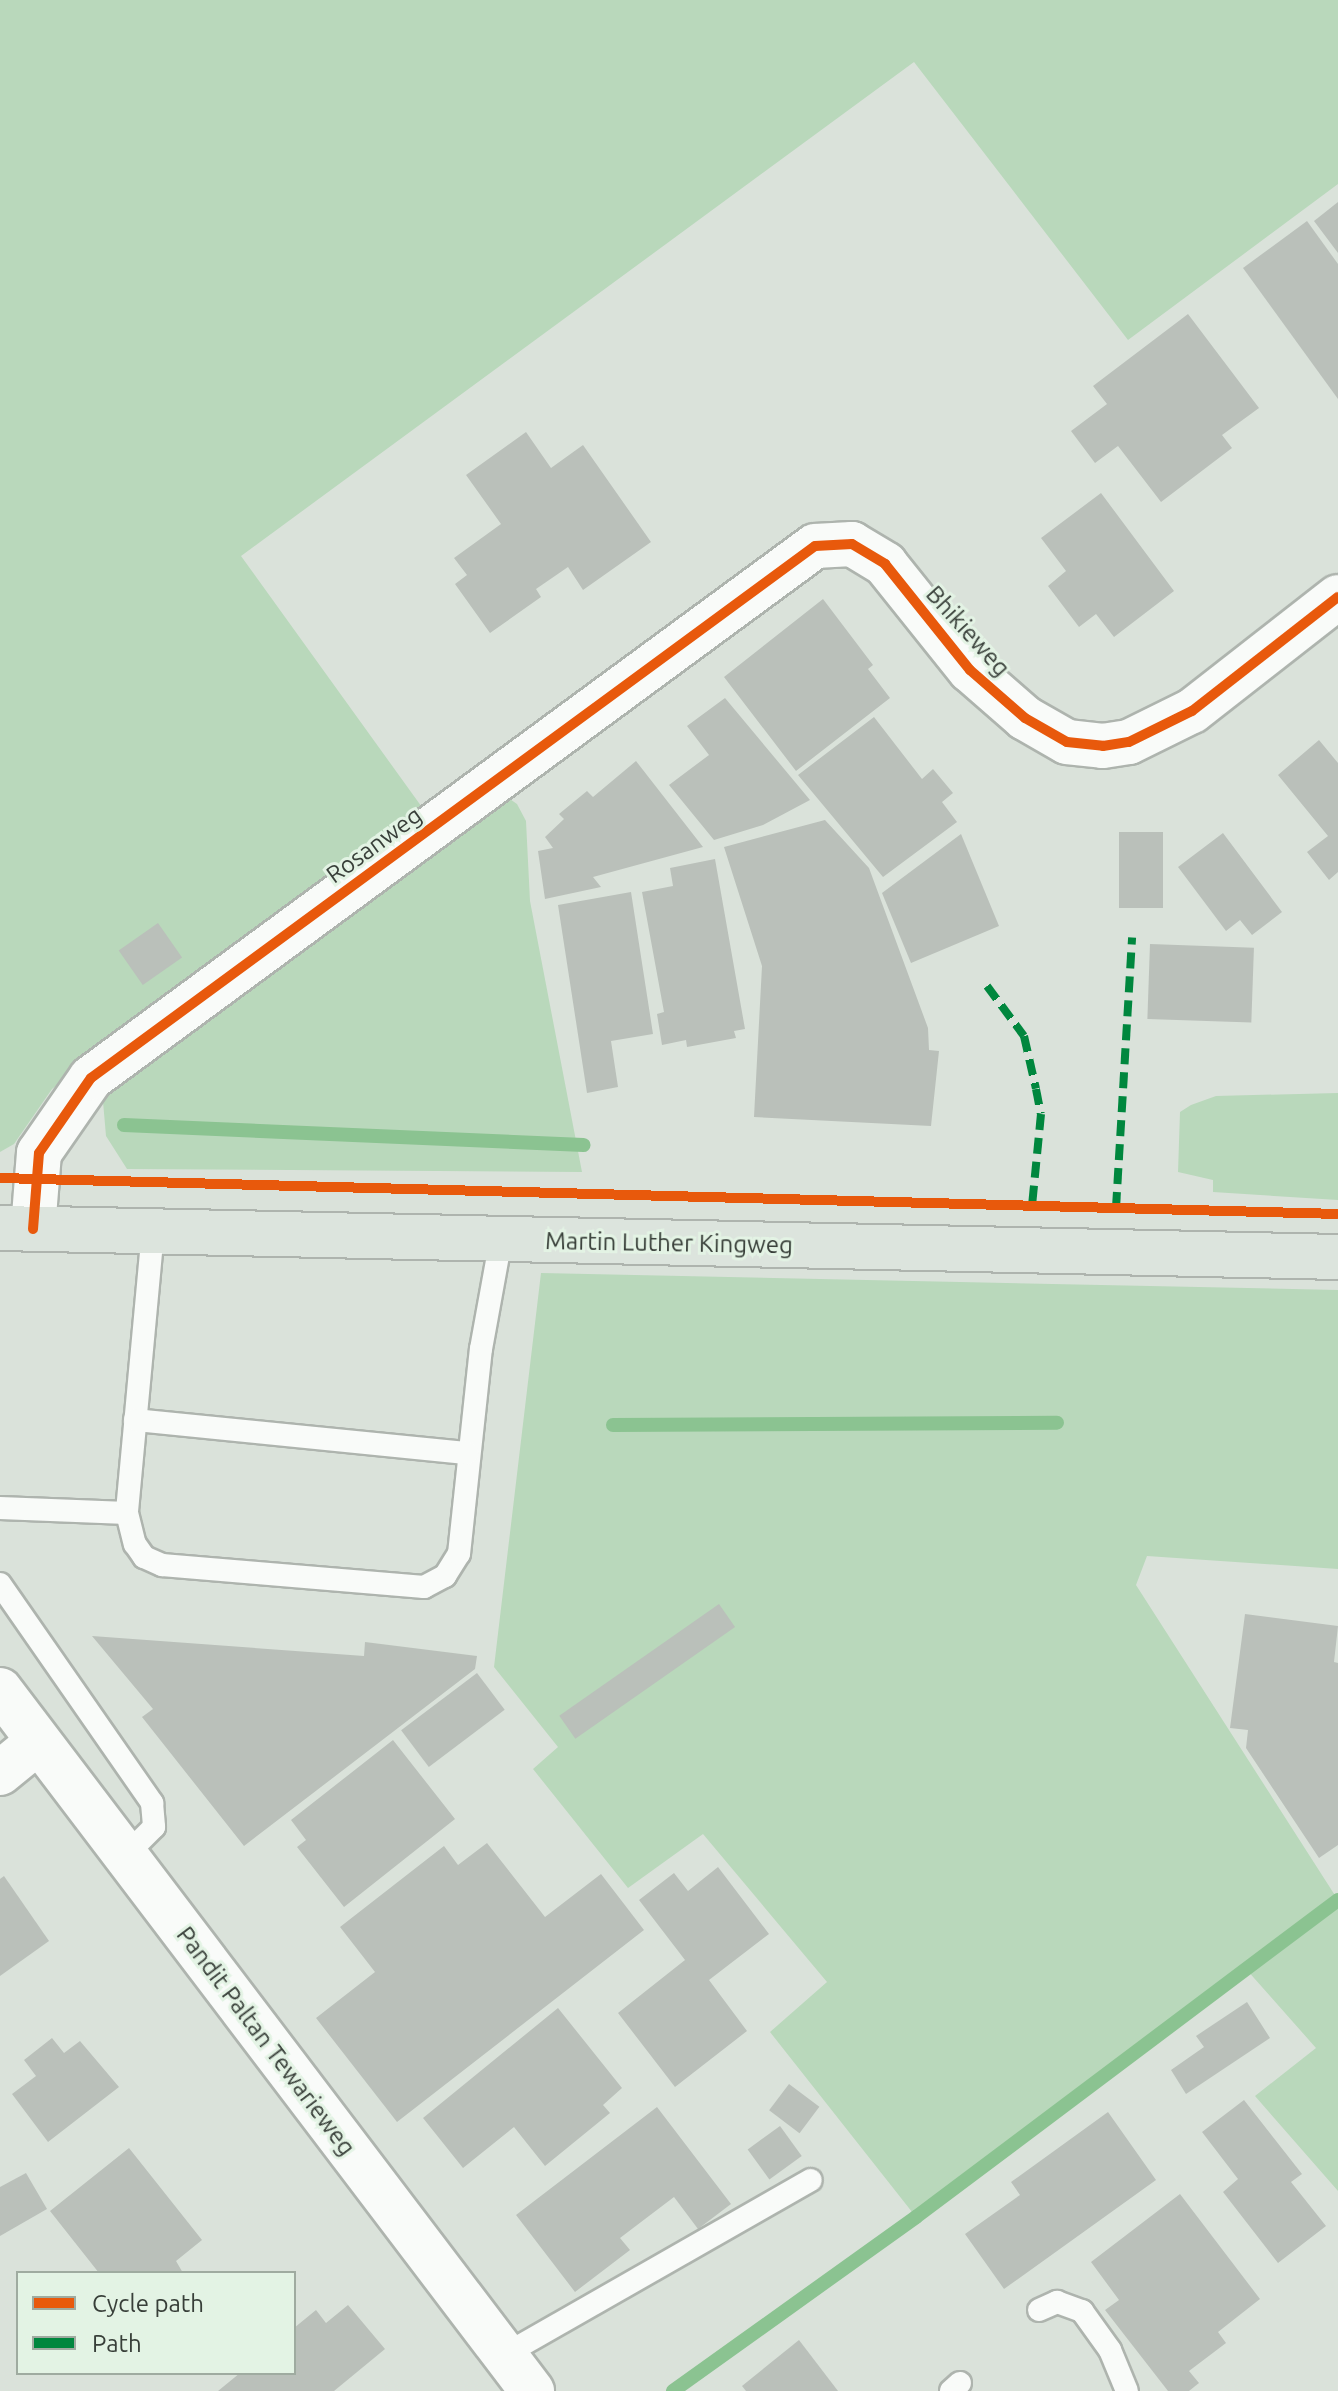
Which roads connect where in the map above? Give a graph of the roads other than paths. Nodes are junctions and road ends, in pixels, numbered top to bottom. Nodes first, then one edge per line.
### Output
1 (815, 546) joint
2 (1338, 597) edge
3 (16, 1228) edge
4 (153, 1231) junction
5 (501, 1239) junction
6 (1338, 1257) edge
7 (135, 1420) junction
8 (467, 1453) junction
9 (0, 1508) edge
10 (127, 1513) junction
11 (0, 1584) edge
12 (0, 1690) edge
13 (38, 1742) junction
14 (0, 1773) edge
15 (125, 1856) junction
16 (811, 2180) dead end
17 (1039, 2310) dead end
18 (504, 2355) junction
19 (532, 2391) edge
20 (1127, 2391) edge

1 - 2 street, Bhikieweg
1 - 3 street, Rosanweg
3 - 4 main road, Martin Luther Kingweg
4 - 5 main road, Martin Luther Kingweg
4 - 7 lane
5 - 6 main road, Martin Luther Kingweg
5 - 8 lane
7 - 8 lane
7 - 10 lane
8 - 10 lane
9 - 10 lane
11 - 15 lane
12 - 13 street, Pandit Paltan Tewarieweg
13 - 14 street
13 - 15 street, Pandit Paltan Tewarieweg
15 - 18 street, Pandit Paltan Tewarieweg
16 - 18 lane
17 - 20 lane
18 - 19 street, Pandit Paltan Tewarieweg

